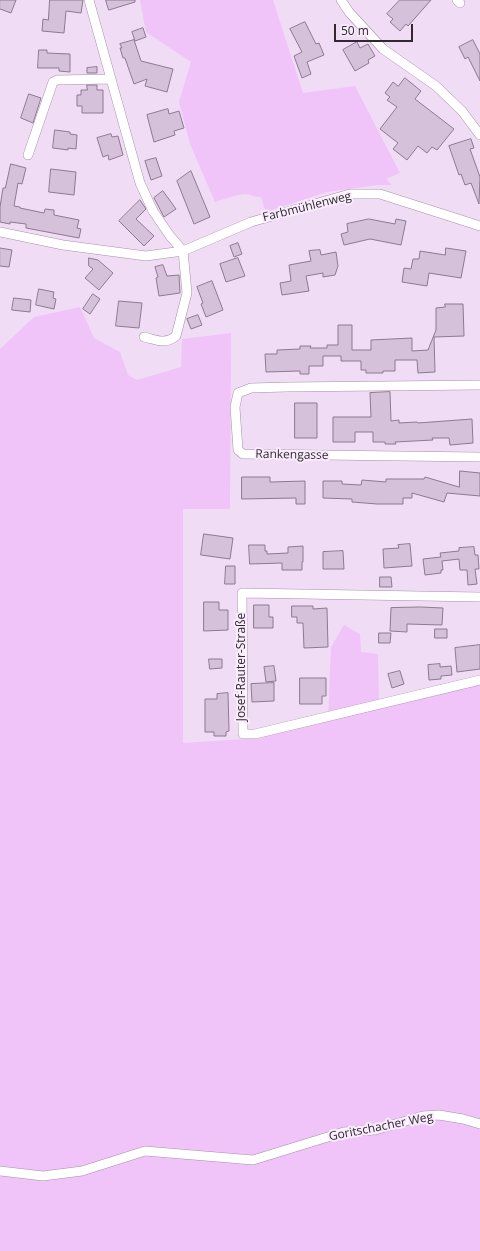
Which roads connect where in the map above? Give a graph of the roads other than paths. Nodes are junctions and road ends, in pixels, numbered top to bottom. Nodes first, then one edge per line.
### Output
1 (89, 0) edge
2 (341, 0) edge
3 (111, 79) junction
4 (480, 135) edge
5 (28, 155) dead end
6 (480, 226) edge
7 (0, 232) edge
8 (183, 251) junction
9 (144, 337) dead end
10 (480, 385) edge
11 (480, 457) edge
12 (480, 597) edge
13 (480, 680) edge
14 (480, 1124) edge
15 (0, 1172) edge

1 - 3 street
2 - 4 street
3 - 5 street
3 - 8 street
6 - 8 street, Farbmühlenweg
7 - 8 street, Farbmühlenweg
8 - 9 street
10 - 11 street, Rankengasse
12 - 13 street, Josef-Rauter-Straße
14 - 15 street, Goritschacher Weg

